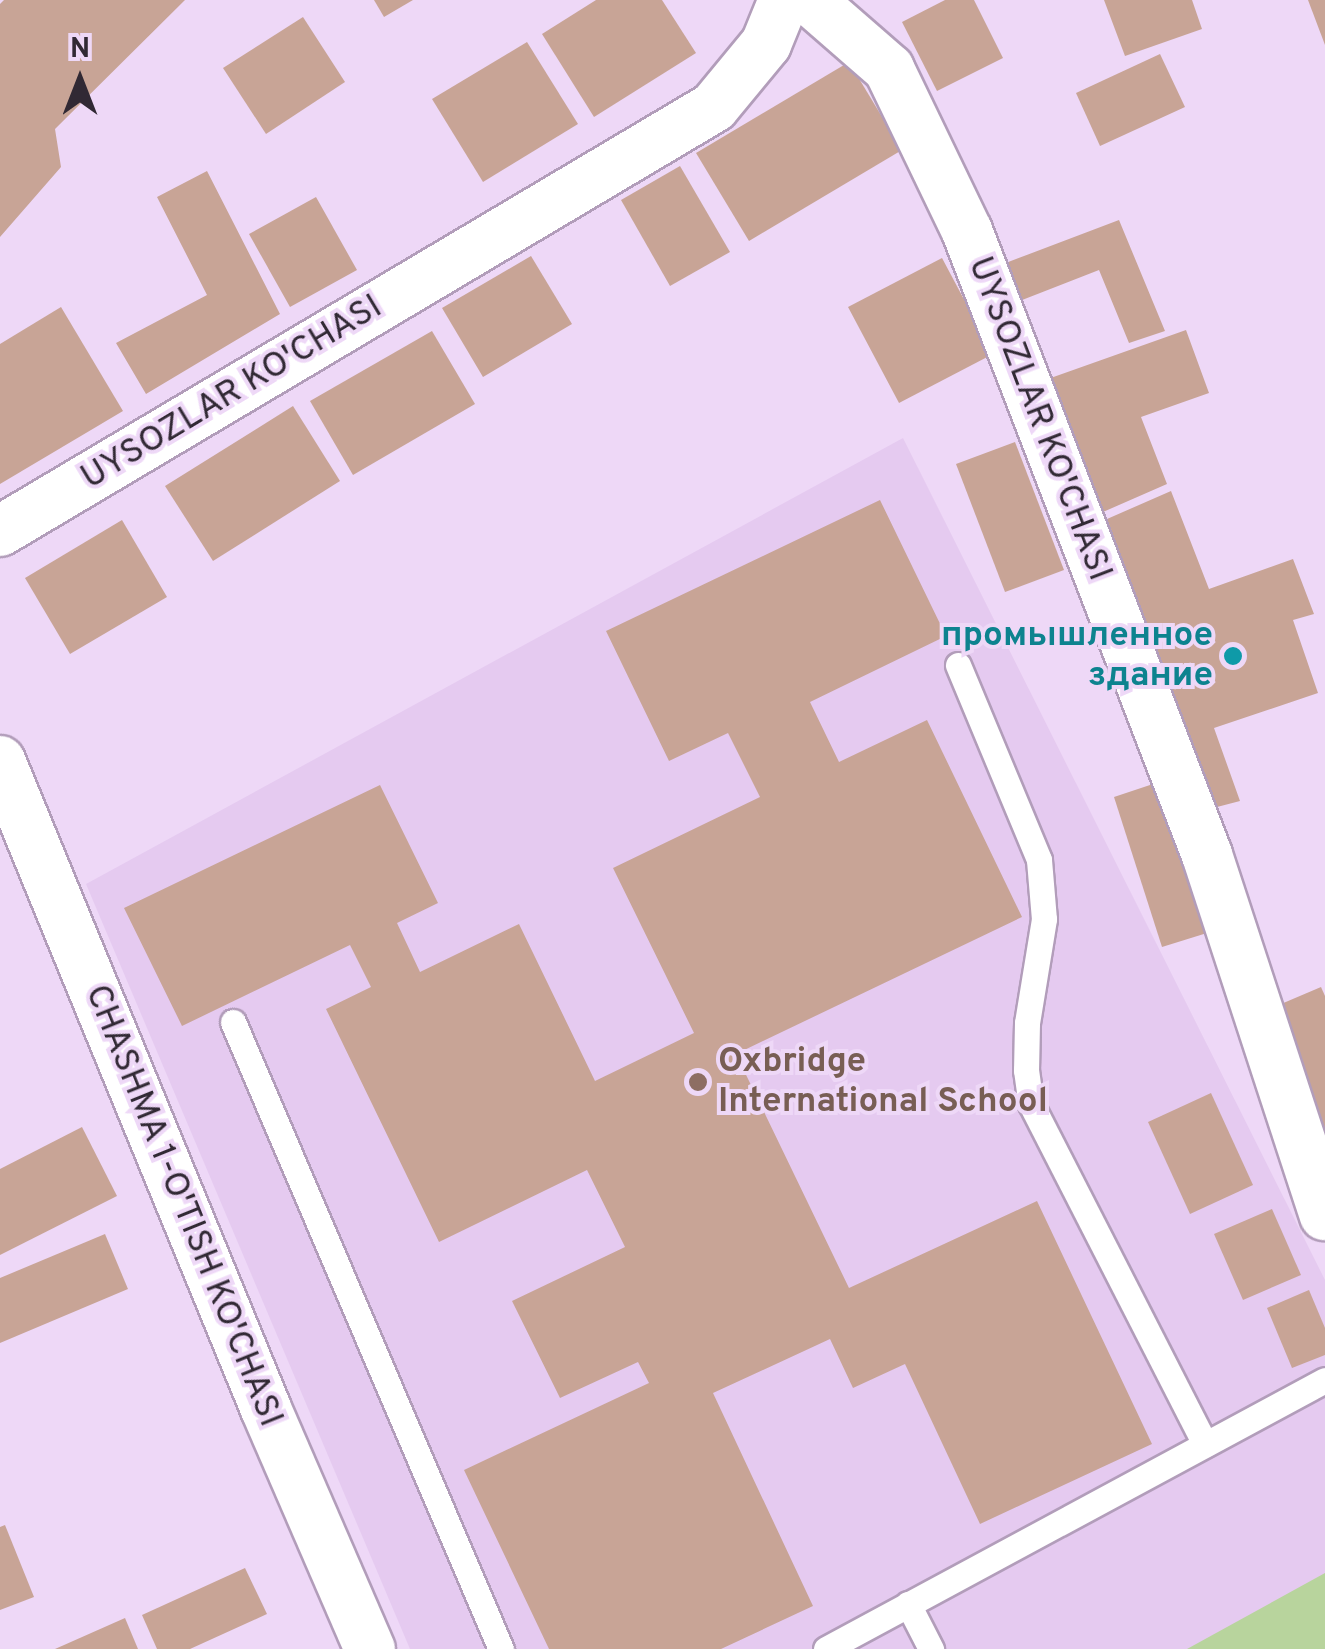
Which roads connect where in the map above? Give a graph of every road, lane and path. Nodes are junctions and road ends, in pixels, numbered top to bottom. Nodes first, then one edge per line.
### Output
1 (784, 0) edge
2 (810, 0) edge
3 (0, 531) edge
4 (958, 665) dead end
5 (0, 761) edge
6 (232, 1022) dead end
7 (1325, 1216) edge
8 (1325, 1380) edge
9 (1205, 1444) junction
10 (908, 1604) junction
11 (370, 1649) edge
12 (501, 1649) edge
13 (826, 1649) edge
14 (931, 1649) edge

1 - 3 street, UYSOZLAR KO'CHASI
2 - 7 street, UYSOZLAR KO'CHASI
4 - 9 lane
5 - 11 street, CHASHMA 1-O'TISH KO'CHASI
6 - 12 lane
8 - 9 lane
9 - 10 lane
10 - 13 lane
10 - 14 lane

